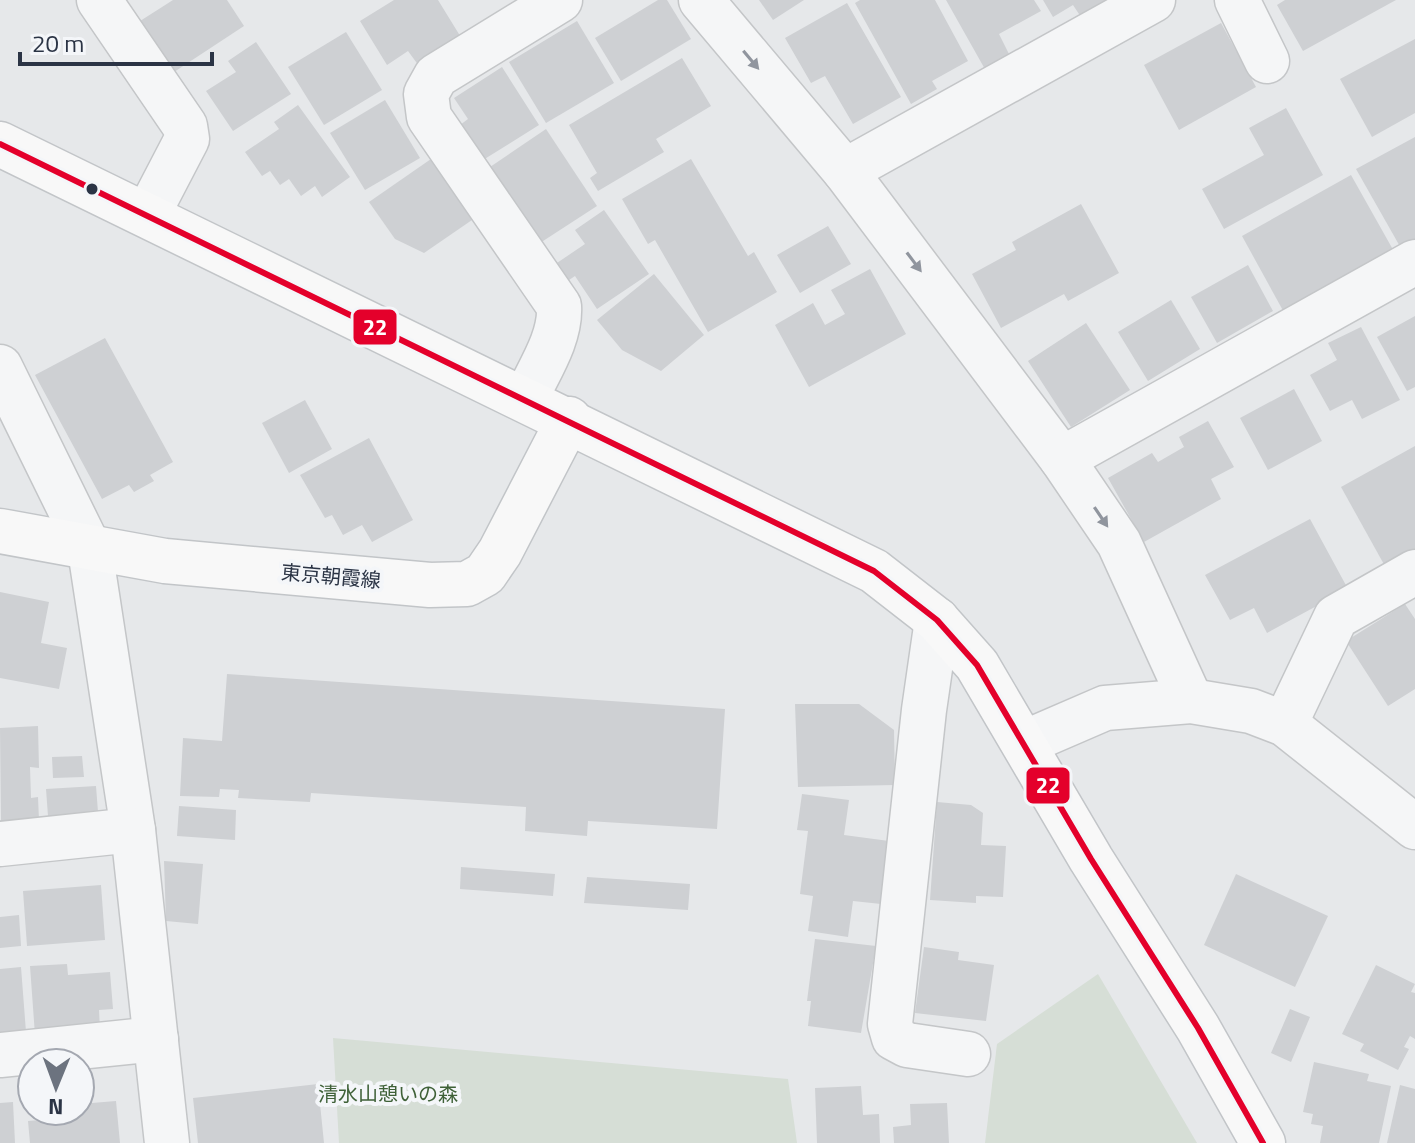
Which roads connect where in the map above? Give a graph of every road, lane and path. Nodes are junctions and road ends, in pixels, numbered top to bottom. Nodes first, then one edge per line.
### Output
1 (99, 0) edge
2 (560, 0) edge
3 (701, 0) edge
4 (1153, 0) edge
5 (1237, 0) edge
6 (1267, 61) dead end
7 (0, 144) edge
8 (845, 171) junction
9 (148, 214) junction
10 (1415, 262) edge
11 (0, 367) edge
12 (526, 398) junction
13 (569, 419) junction
14 (1062, 459) junction
15 (0, 531) edge
16 (90, 550) junction
17 (1415, 572) edge
18 (937, 620) junction
19 (1191, 701) junction
20 (1285, 724) junction
21 (1024, 743) junction
22 (1415, 827) edge
23 (133, 830) junction
24 (0, 844) edge
25 (156, 1039) junction
26 (968, 1054) dead end
27 (0, 1055) edge
28 (167, 1143) edge
29 (1263, 1143) edge

1 - 9 street
2 - 12 street
3 -> 8 street
4 - 8 street
5 - 6 street
7 - 9 main road
8 -> 14 street
9 - 12 main road
10 - 14 street
11 - 16 street
12 - 13 main road
13 - 16 main road, 東京朝霞線
13 - 18 main road
14 -> 19 street
15 - 16 main road, 東京朝霞線
16 - 23 street
17 - 20 street
18 - 21 main road
18 - 26 street
19 - 20 street
19 - 21 street
20 - 22 street
21 - 29 main road
23 - 24 street
23 - 25 street
25 - 27 street
25 - 28 street

